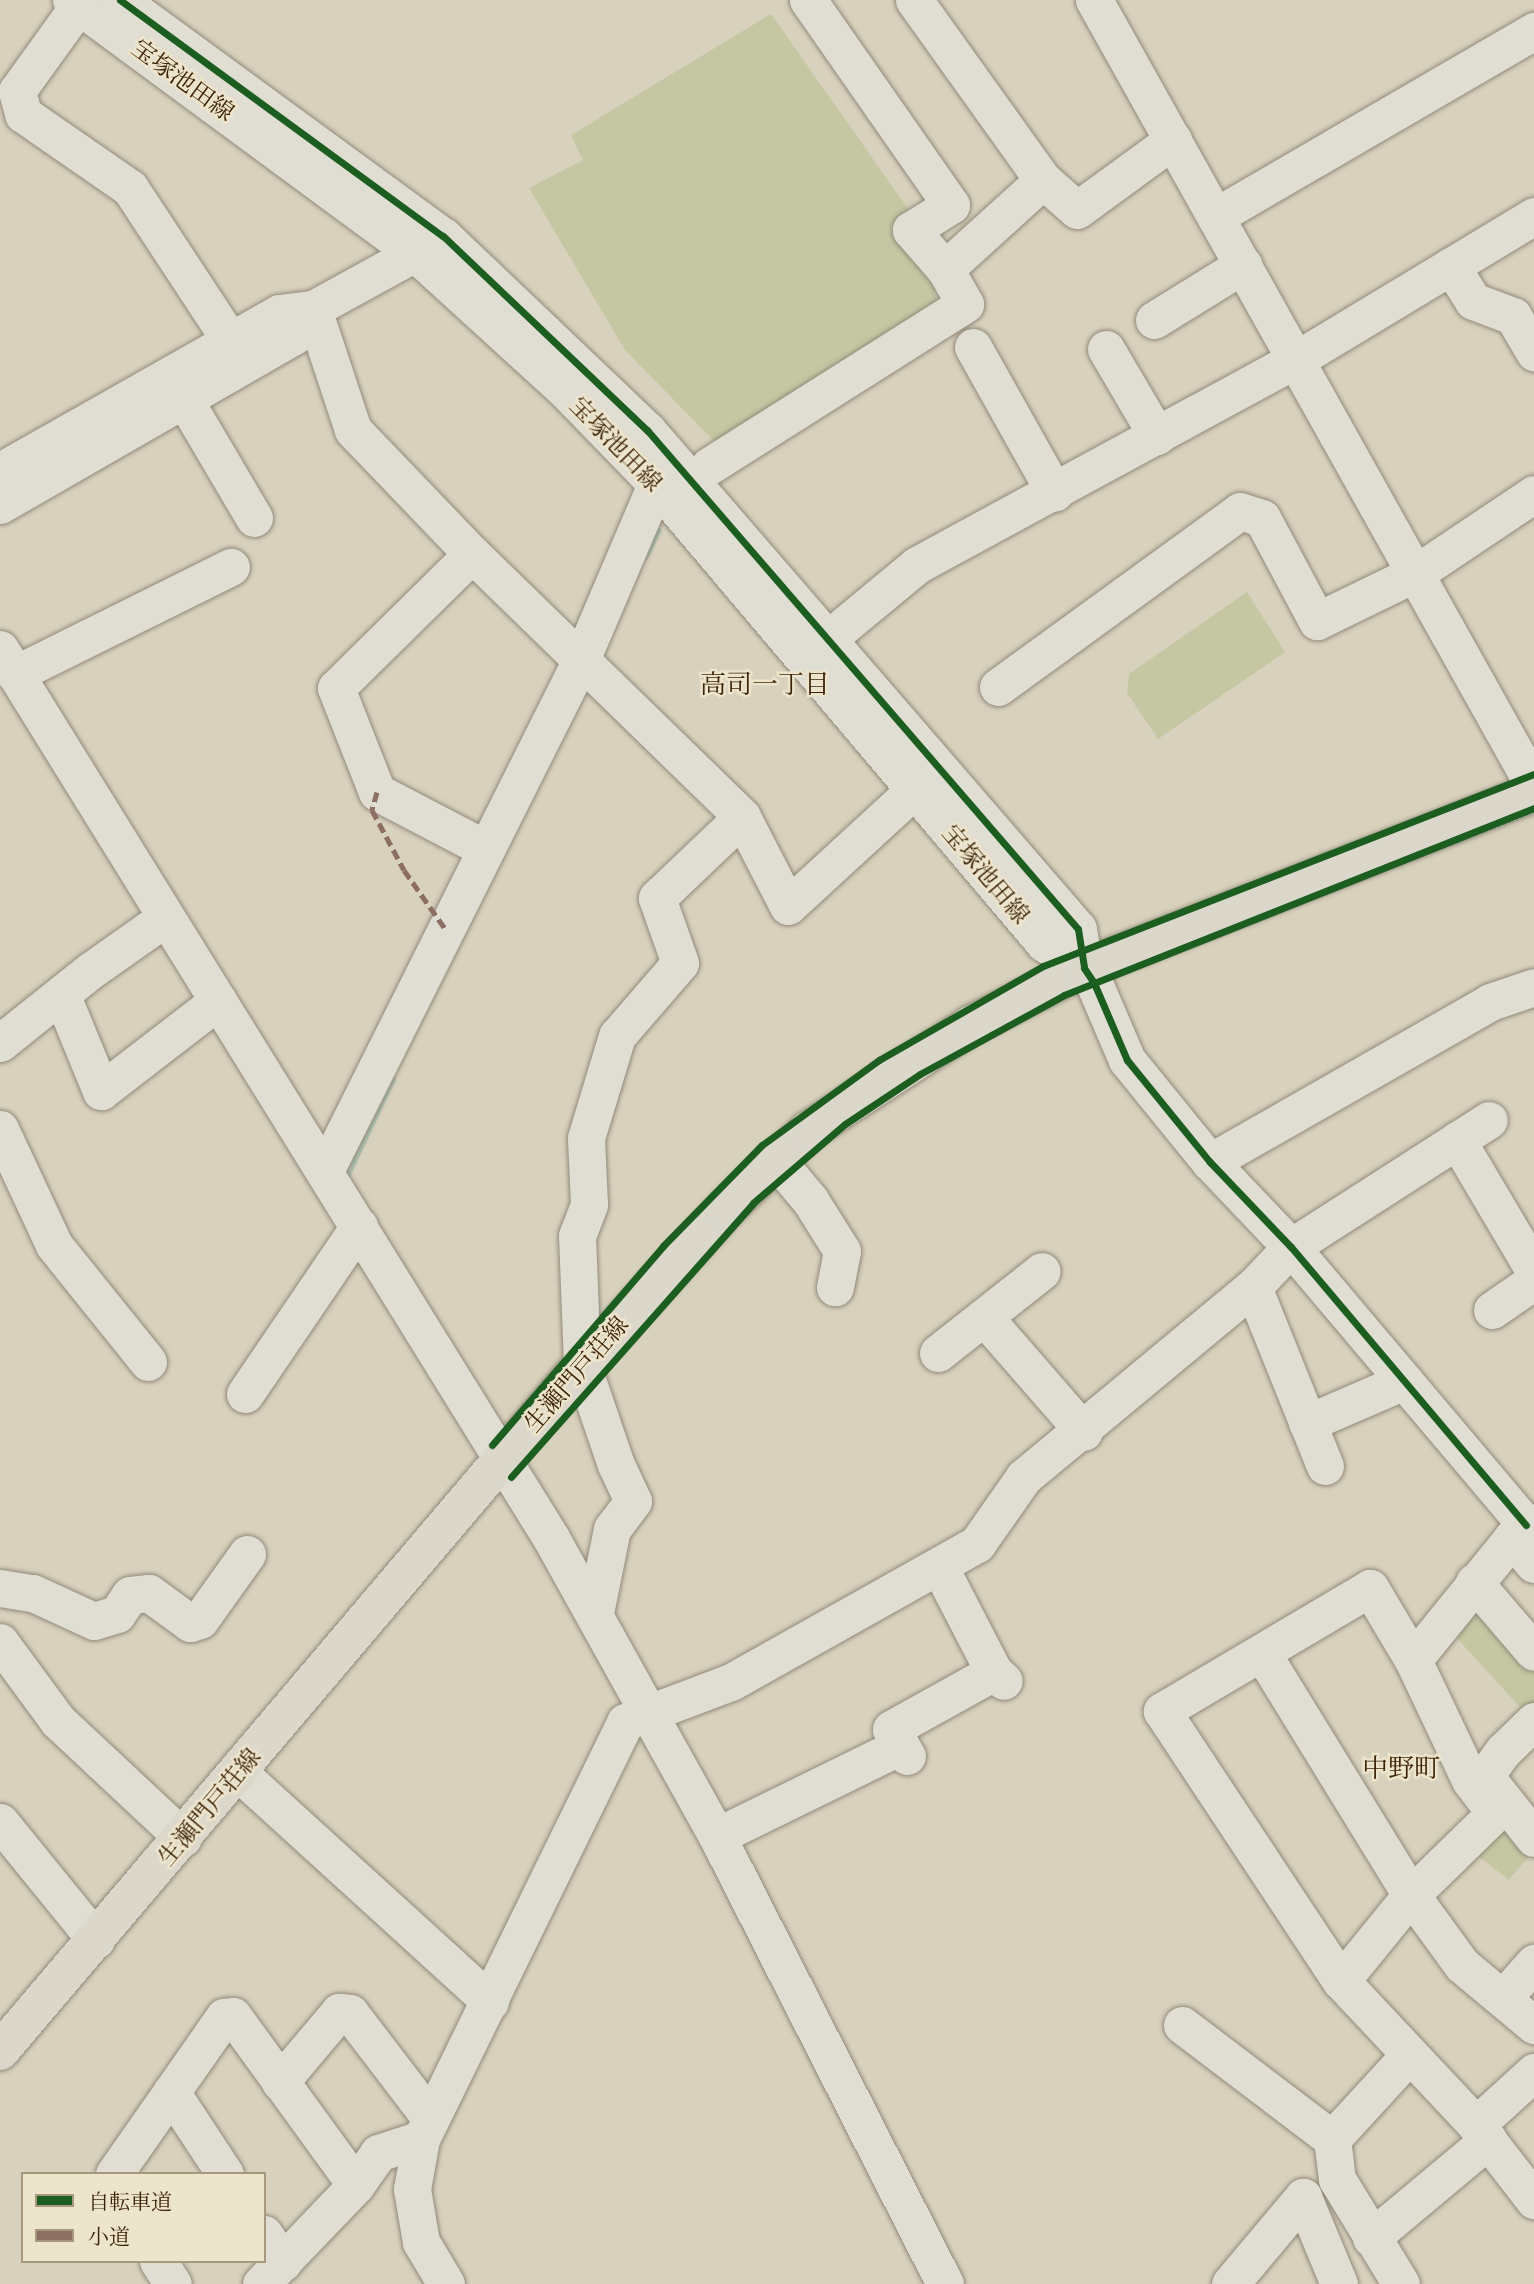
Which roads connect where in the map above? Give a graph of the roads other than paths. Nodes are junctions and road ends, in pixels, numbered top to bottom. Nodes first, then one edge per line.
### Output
1 (120, 0) edge
2 (808, 0) edge
3 (914, 0) edge
4 (1094, 0) edge
5 (75, 3) edge
6 (1534, 31) edge
7 (1173, 140) junction
8 (1043, 180) junction
9 (1216, 216) junction
10 (1534, 216) edge
11 (430, 245) junction
12 (1243, 265) junction
13 (1451, 266) junction
14 (945, 269) junction
15 (313, 309) junction
16 (1154, 320) dead end
17 (230, 341) junction
18 (973, 347) dead end
19 (1106, 349) dead end
20 (1534, 352) edge
21 (1297, 359) junction
22 (184, 399) junction
23 (1157, 436) junction
24 (709, 466) dead end
25 (0, 471) edge
26 (656, 484) junction
27 (1055, 493) junction
28 (0, 505) edge
29 (1528, 510) edge
30 (254, 518) dead end
31 (472, 554) junction
32 (231, 567) dead end
33 (1416, 573) junction
34 (829, 638) junction
35 (581, 660) junction
36 (8, 661) edge
37 (998, 687) dead end
38 (1534, 786) edge
39 (914, 790) junction
40 (1534, 793) edge
41 (742, 817) junction
42 (486, 849) junction
43 (165, 918) junction
44 (1084, 968) junction
45 (1534, 987) edge
46 (62, 996) junction
47 (218, 1001) junction
48 (0, 1043) edge
49 (1489, 1120) dead end
50 (0, 1129) edge
51 (1457, 1140) junction
52 (777, 1160) junction
53 (1210, 1162) junction
54 (325, 1171) junction
55 (359, 1226) junction
56 (1291, 1247) junction
57 (1534, 1270) edge
58 (1042, 1271) dead end
59 (1534, 1281) edge
60 (835, 1287) dead end
61 (1253, 1287) junction
62 (1492, 1310) dead end
63 (984, 1317) junction
64 (937, 1353) dead end
65 (148, 1362) dead end
66 (582, 1365) junction
67 (1404, 1381) junction
68 (245, 1394) dead end
69 (1307, 1423) junction
70 (1084, 1432) junction
71 (501, 1460) junction
72 (1325, 1466) dead end
73 (1527, 1537) edge
74 (551, 1538) junction
75 (609, 1545) junction
76 (247, 1554) dead end
77 (939, 1566) junction
78 (1474, 1582) junction
79 (0, 1588) edge
80 (594, 1613) junction
81 (0, 1642) edge
82 (1534, 1652) edge
83 (1262, 1653) junction
84 (1413, 1660) junction
85 (648, 1712) junction
86 (1531, 1732) edge
87 (238, 1772) junction
88 (0, 1822) edge
89 (717, 1836) junction
90 (183, 1838) junction
91 (1534, 1838) edge
92 (1411, 1895) junction
93 (96, 1940) junction
94 (1534, 1963) edge
95 (1341, 1981) junction
96 (1503, 1998) junction
97 (490, 2001) junction
98 (1182, 2025) dead end
99 (1534, 2025) edge
100 (0, 2051) edge
101 (1408, 2056) junction
102 (1534, 2073) edge
103 (280, 2082) junction
104 (171, 2092) junction
105 (426, 2129) junction
106 (1482, 2132) junction
107 (1332, 2139) junction
108 (115, 2172) edge
109 (224, 2172) edge
110 (356, 2185) junction
111 (1534, 2200) edge
112 (1371, 2238) junction
113 (269, 2260) edge
114 (159, 2263) edge
115 (173, 2284) edge
116 (446, 2284) edge
117 (945, 2284) edge
118 (1230, 2284) edge
119 (1339, 2284) edge
120 (1401, 2284) edge

1 - 11 street
2 - 14 street
3 - 8 street
4 - 7 street
5 - 11 street, 宝塚池田線
5 - 17 street
6 - 9 street
7 - 8 street
7 - 9 street
8 - 14 street
9 - 12 street
10 - 13 street
11 - 15 street
11 - 26 street, 宝塚池田線
11 - 34 street
12 - 16 street
12 - 21 street
13 - 20 street
13 - 21 street
14 - 24 street
15 - 17 street
15 - 22 street
15 - 31 street
17 - 25 street
18 - 27 street
19 - 23 street
21 - 23 street
21 - 33 street
22 - 28 street
22 - 30 street
23 - 27 street
26 - 35 street
26 - 39 street, 宝塚池田線
27 - 34 street
29 - 33 street
31 - 35 street
31 - 42 street
32 - 36 street
33 - 37 street
33 - 38 street
34 - 44 street
35 - 41 street
35 - 42 street
36 - 43 street
39 - 41 street
39 - 44 street, 宝塚池田線
40 - 44 main road, 生瀬門戸荘線
41 - 66 street
42 - 54 street
43 - 46 street
43 - 47 street
44 - 52 main road, 生瀬門戸荘線
44 - 53 street
45 - 53 street
46 - 47 street
46 - 48 street
47 - 54 street
49 - 51 street
50 - 65 street
51 - 56 street
51 - 57 street
52 - 60 street
52 - 66 main road, 生瀬門戸荘線
53 - 56 street
54 - 55 street
55 - 68 street
55 - 71 street
56 - 61 street
56 - 67 street
58 - 63 street
59 - 62 street
61 - 69 street
61 - 70 street
63 - 64 street
63 - 70 street
66 - 71 main road, 生瀬門戸荘線
66 - 75 street
67 - 69 street
67 - 73 street
69 - 72 street
70 - 77 street
71 - 74 street
71 - 87 main road, 生瀬門戸荘線
73 - 78 street
74 - 75 street
74 - 80 street
75 - 80 street
76 - 79 street
77 - 85 street
77 - 89 street
78 - 82 street
78 - 84 street
80 - 85 street
81 - 90 street
83 - 84 street
83 - 92 street
83 - 95 street
84 - 92 street
85 - 89 street
85 - 97 street
86 - 91 street
87 - 90 main road, 生瀬門戸荘線
87 - 97 street
88 - 93 street
89 - 117 street
90 - 93 main road, 生瀬門戸荘線
92 - 95 street
92 - 96 street
93 - 100 main road, 生瀬門戸荘線
94 - 96 street
95 - 101 street
96 - 99 street
97 - 105 street
98 - 107 street
101 - 106 street
101 - 107 street
102 - 106 street
103 - 104 street
103 - 105 street
103 - 110 street
104 - 108 street
104 - 109 street
105 - 110 street
105 - 116 street
106 - 111 street
106 - 112 street
107 - 112 street
110 - 113 street
112 - 120 street
114 - 115 street
118 - 119 street

